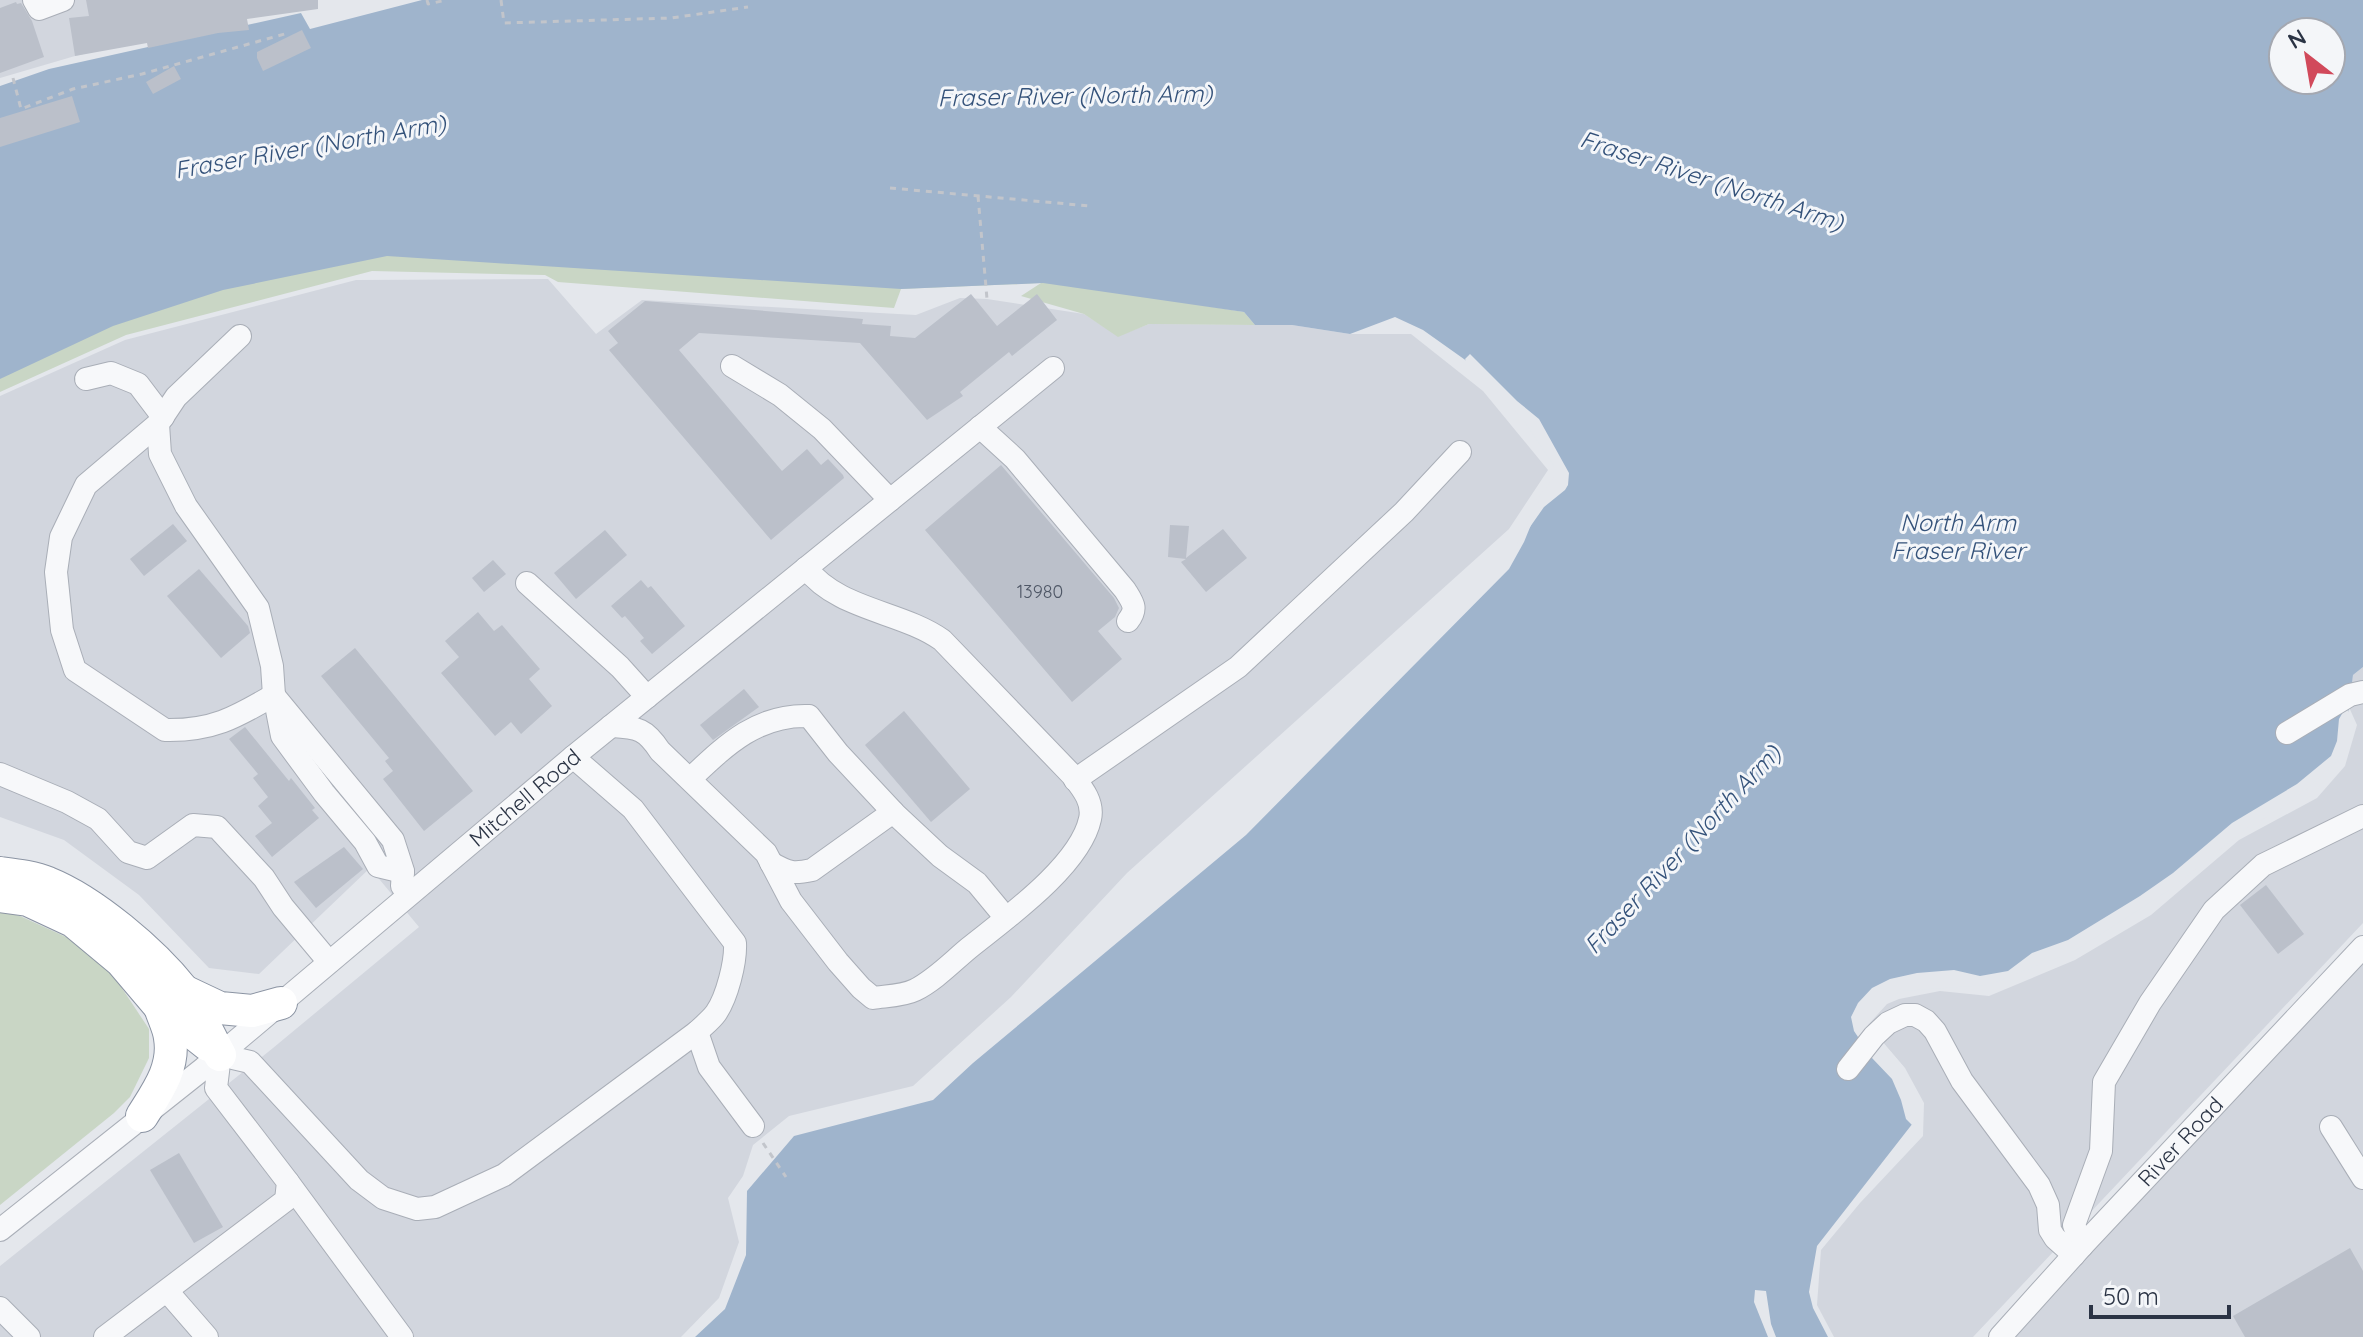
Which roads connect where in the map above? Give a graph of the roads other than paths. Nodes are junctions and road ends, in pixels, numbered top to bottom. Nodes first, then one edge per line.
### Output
1 (34, 0) edge
2 (63, 0) edge
3 (240, 336) dead end
4 (732, 366) dead end
5 (1053, 368) dead end
6 (86, 379) dead end
7 (160, 420) junction
8 (980, 427) junction
9 (1460, 452) dead end
10 (890, 500) junction
11 (806, 568) junction
12 (527, 583) dead end
13 (1128, 621) dead end
14 (2363, 692) edge
15 (274, 695) junction
16 (647, 697) junction
17 (611, 726) junction
18 (2287, 733) dead end
19 (573, 757) junction
20 (0, 774) edge
21 (690, 779) junction
22 (1075, 780) junction
23 (893, 812) junction
24 (2363, 816) edge
25 (771, 863) junction
26 (0, 873) edge
27 (0, 896) edge
28 (396, 906) junction
29 (1006, 918) junction
30 (2363, 947) edge
31 (329, 962) junction
32 (172, 999) junction
33 (281, 1003) junction
34 (697, 1032) junction
35 (220, 1055) junction
36 (1848, 1069) dead end
37 (142, 1116) junction
38 (753, 1126) road end
39 (2331, 1127) dead end
40 (2363, 1178) edge
41 (288, 1182) junction
42 (0, 1230) edge
43 (2078, 1250) junction
44 (167, 1291) junction
45 (0, 1308) edge
46 (29, 1337) edge
47 (105, 1337) edge
48 (207, 1337) edge
49 (402, 1337) edge
50 (2000, 1337) edge

1 - 2 street
3 - 7 street
4 - 10 street
5 - 8 street, Mitchell Road
6 - 7 street
7 - 15 street
7 - 15 street
8 - 10 street, Mitchell Road
8 - 13 street
9 - 22 street
10 - 11 street, Mitchell Road
11 - 16 street, Mitchell Road
11 - 22 street
12 - 16 street
14 - 18 street
15 - 28 street
16 - 17 street, Mitchell Road
17 - 19 street, Mitchell Road
17 - 21 street
19 - 28 street, Mitchell Road
19 - 34 street
20 - 31 street
21 - 23 street
21 - 25 street
22 - 29 street
23 - 25 street
23 - 29 street
24 - 43 street
25 - 29 street
26 - 32 highway
27 - 32 highway
28 - 31 street, Mitchell Road
30 - 43 street, River Road
31 - 33 street, Mitchell Road
32 - 33 highway
32 - 35 highway
32 - 37 highway
33 - 35 street, Mitchell Road
34 - 35 street
34 - 38 street
35 - 37 street, Mitchell Road
35 - 41 street
36 - 43 street
37 - 42 street, Mitchell Road
39 - 40 street
41 - 44 street
41 - 49 street
43 - 50 street, River Road
44 - 47 street
44 - 48 street
45 - 46 street

